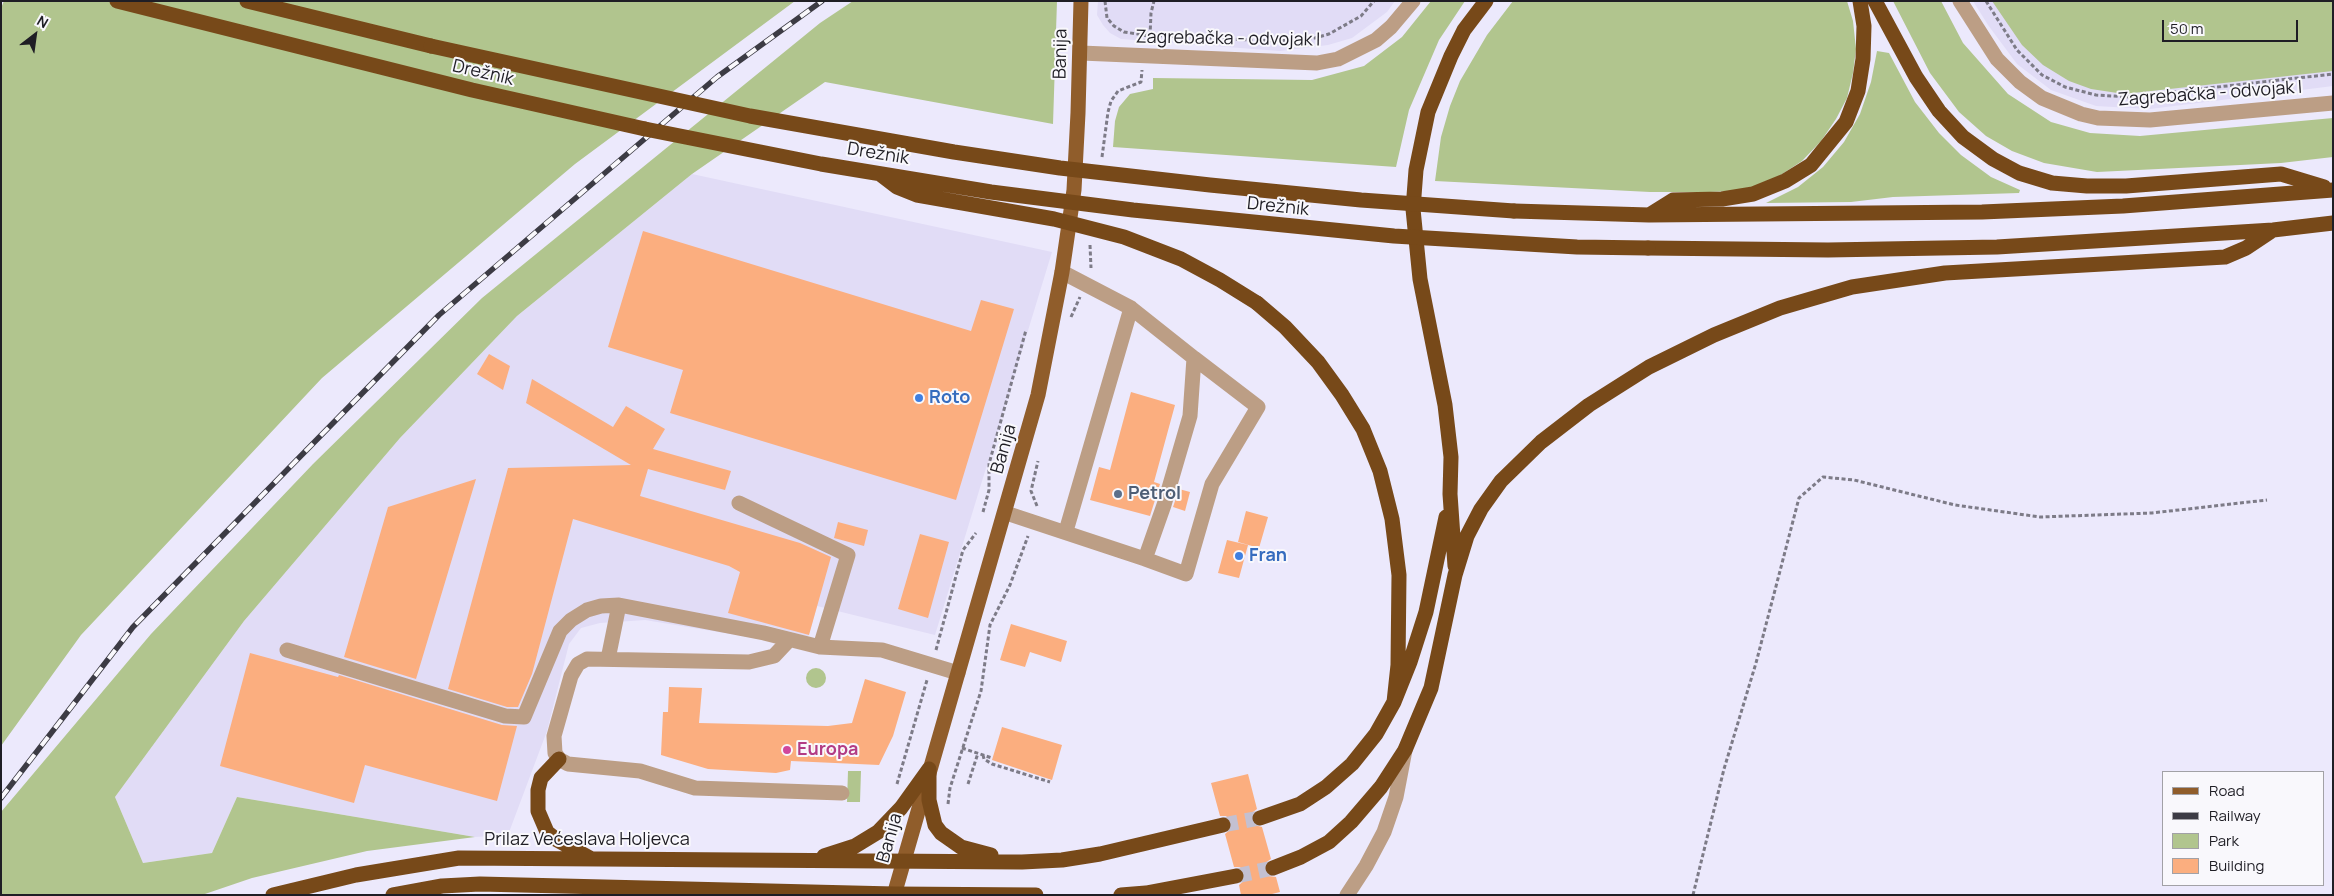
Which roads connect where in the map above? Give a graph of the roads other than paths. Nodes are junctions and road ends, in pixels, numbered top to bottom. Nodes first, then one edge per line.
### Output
1 (117, 1) edge
2 (247, 1) edge
3 (1081, 1) edge
4 (1413, 1) edge
5 (1486, 1) edge
6 (1860, 1) edge
7 (1875, 1) edge
8 (1960, 1) edge
9 (1081, 53) junction
10 (2333, 103) edge
11 (879, 174) junction
12 (2333, 190) edge
13 (1649, 215) junction
14 (2333, 223) edge
15 (2273, 230) junction
16 (1062, 272) junction
17 (1131, 308) junction
18 (1194, 358) junction
19 (1450, 494) junction
20 (739, 503) dead end
21 (1006, 513) junction
22 (1066, 531) junction
23 (1145, 559) junction
24 (1455, 575) junction
25 (619, 605) junction
26 (789, 640) junction
27 (820, 646) junction
28 (287, 650) dead end
29 (608, 659) junction
30 (958, 673) junction
31 (1394, 702) junction
32 (1405, 750) junction
33 (559, 759) junction
34 (929, 769) junction
35 (842, 793) dead end
36 (1260, 818) tunnel mouth
37 (1223, 825) tunnel mouth
38 (593, 860) junction
39 (903, 861) junction
40 (807, 862) junction
41 (1022, 862) junction
42 (1274, 868) tunnel mouth
43 (1236, 876) tunnel mouth
44 (809, 893) edge
45 (894, 894) edge
46 (980, 894) edge
47 (273, 895) edge
48 (393, 895) edge
49 (1036, 895) edge
50 (1121, 895) edge
51 (1347, 895) edge

1 - 11 highway, Drežnik, bridge
2 - 13 highway, Drežnik, bridge
3 - 9 main road, Banija
4 - 9 street, Zagrebačka - odvojak I
5 - 19 highway
6 - 13 highway
7 - 12 highway
8 - 10 street, Zagrebačka - odvojak I
9 - 16 main road, Banija
11 - 15 highway, Drežnik, bridge
11 - 31 highway, bridge
12 - 13 highway, Drežnik
14 - 15 highway, Drežnik
15 - 24 highway
16 - 17 street
16 - 21 main road, Banija
17 - 18 street
17 - 22 street
18 - 23 street
18 - 23 street
19 - 24 highway
19 - 31 highway
20 - 27 street
21 - 22 street
21 - 30 main road, Banija
22 - 23 street
24 - 32 highway
25 - 26 street
25 - 28 street
25 - 29 street
26 - 27 street
26 - 29 street
27 - 30 street
29 - 33 street
30 - 34 main road, Banija
31 - 36 highway
32 - 42 highway
32 - 51 street
33 - 35 street
33 - 38 highway
34 - 39 main road, Banija
34 - 40 highway
34 - 41 highway
37 - 41 highway
38 - 40 highway, Prilaz Većeslava Holjevca
38 - 47 highway, Prilaz Većeslava Holjevca
39 - 40 highway, Prilaz Većeslava Holjevca
39 - 41 highway, Prilaz Većeslava Holjevca
39 - 45 main road, Banija
43 - 50 highway
44 - 45 highway
44 - 48 highway
45 - 46 highway
46 - 49 highway

